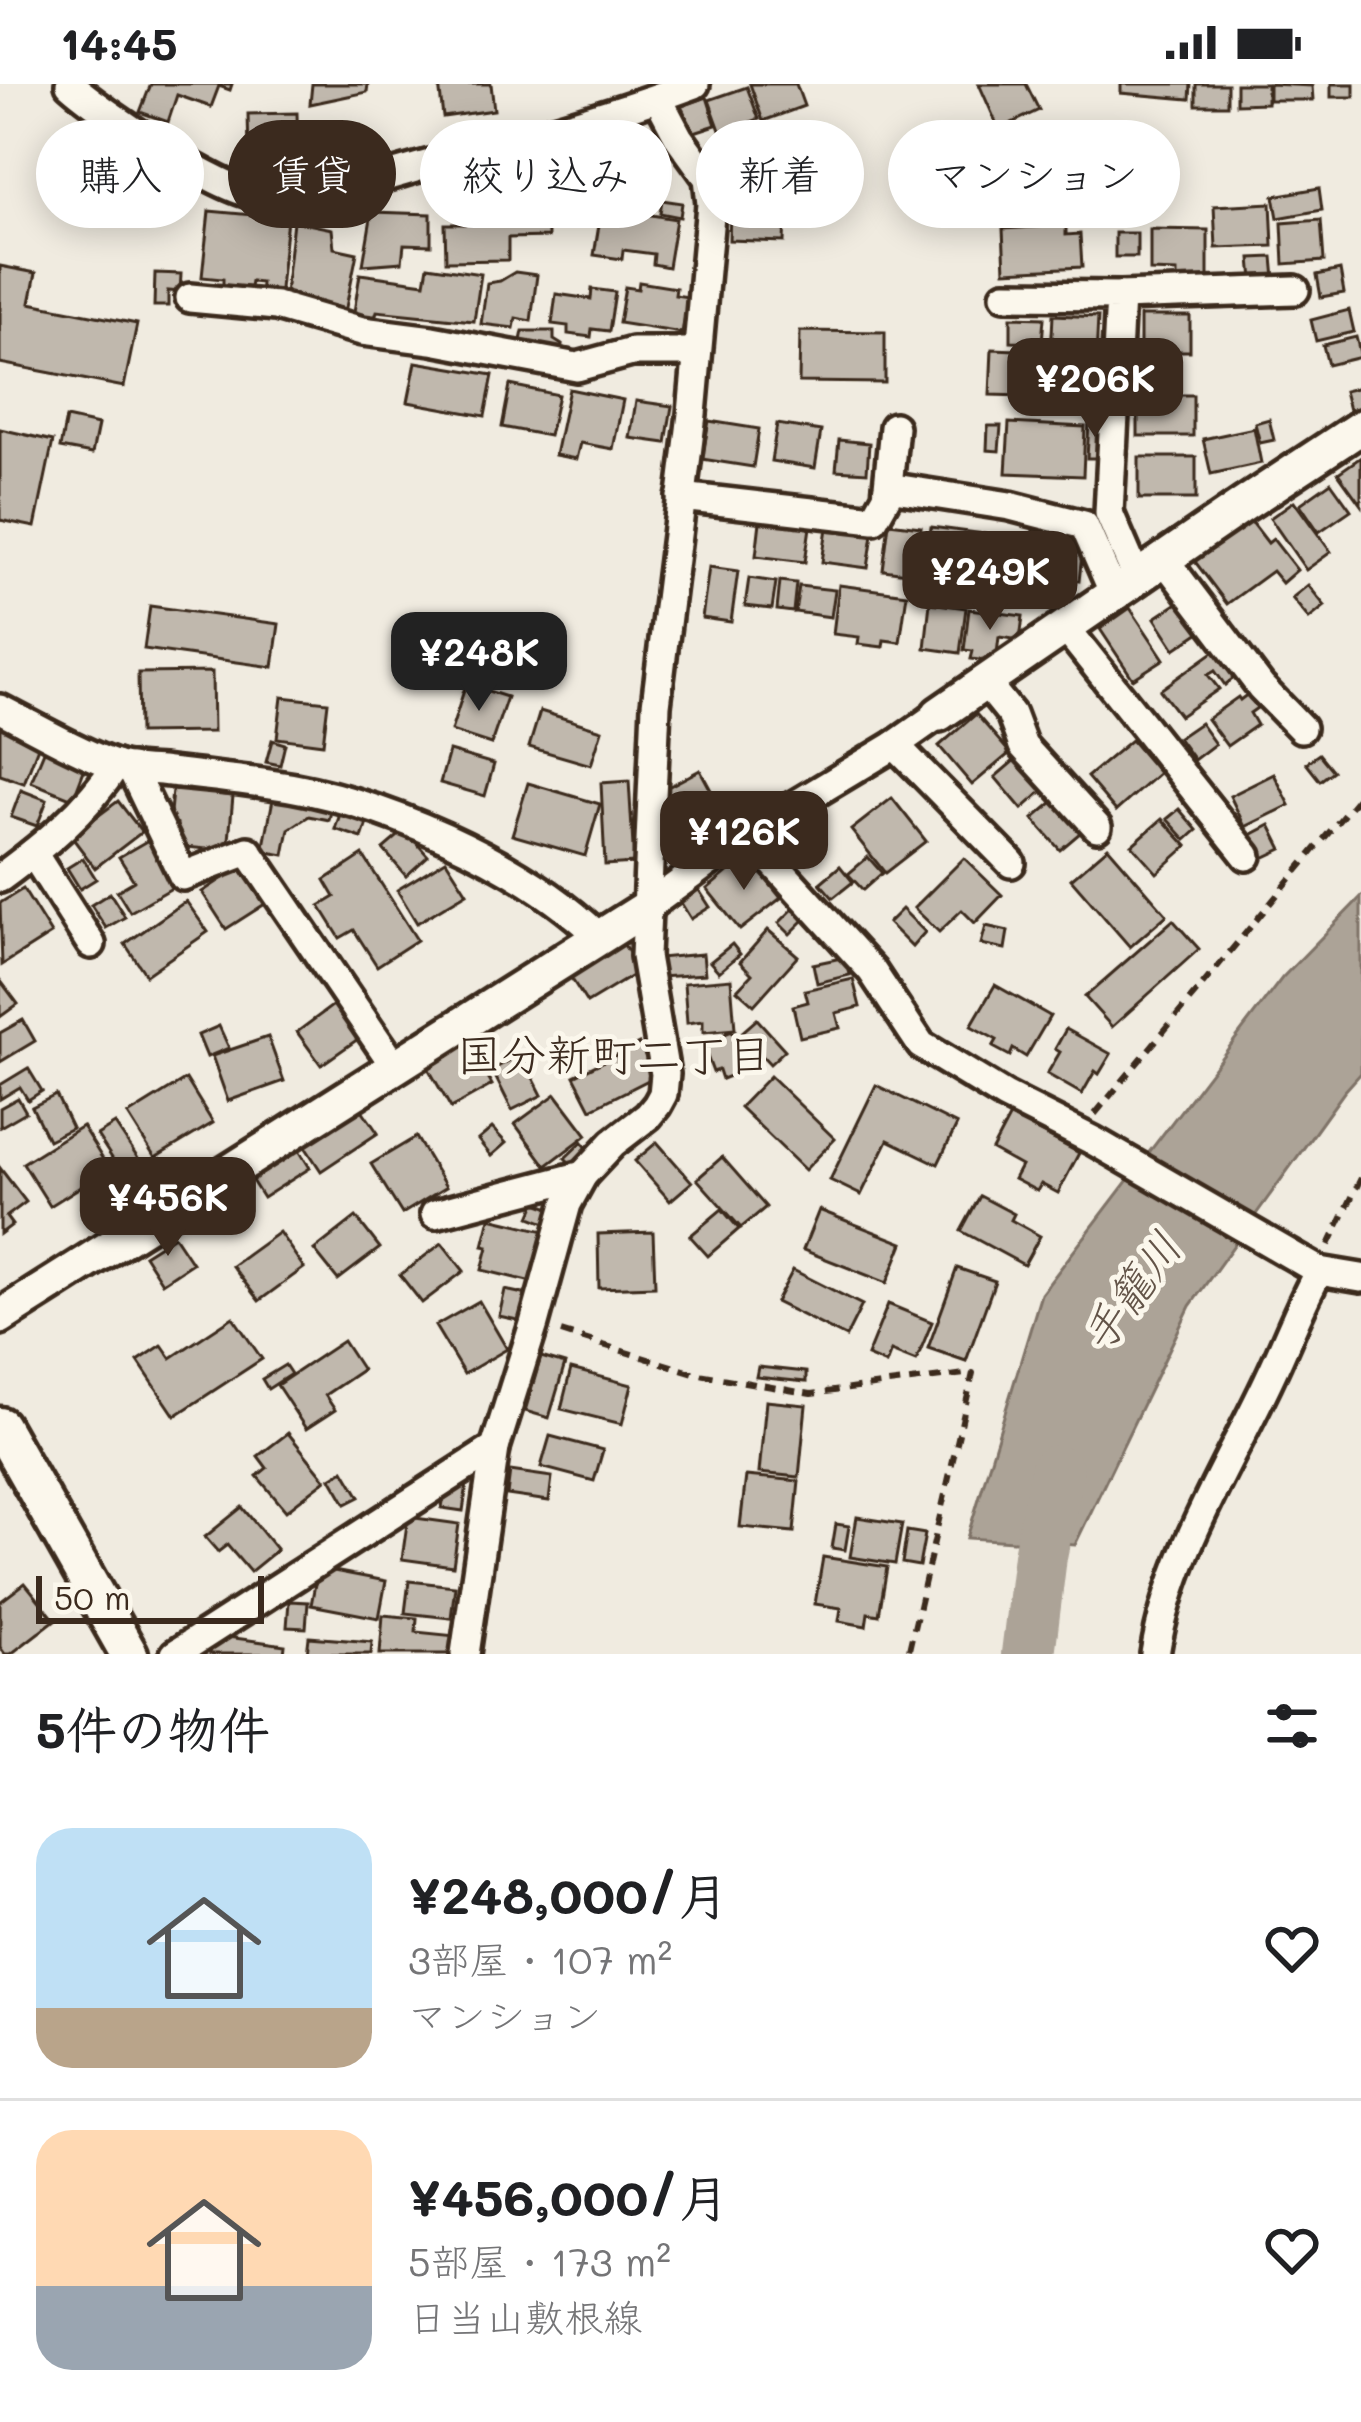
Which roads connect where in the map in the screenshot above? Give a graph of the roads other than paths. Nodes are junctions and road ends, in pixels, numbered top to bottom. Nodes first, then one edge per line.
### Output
1 (70, 84) edge
2 (695, 84) edge
3 (658, 98) junction
4 (1295, 290) dead end
5 (1005, 295) dead end
6 (1120, 296) junction
7 (190, 298) dead end
8 (697, 352) junction
9 (894, 427) dead end
10 (1361, 427) edge
11 (888, 487) junction
12 (681, 496) junction
13 (1138, 577) junction
14 (1065, 627) junction
15 (986, 683) junction
16 (0, 709) edge
17 (939, 715) joint
18 (1301, 728) dead end
19 (895, 745) junction
20 (124, 766) junction
21 (1096, 827) dead end
22 (747, 834) junction
23 (33, 854) junction
24 (1247, 856) dead end
25 (1011, 863) dead end
26 (0, 878) edge
27 (646, 908) junction
28 (598, 937) junction
29 (91, 944) dead end
30 (394, 1065) junction
31 (584, 1175) junction
32 (435, 1214) dead end
33 (1311, 1267) junction
34 (1361, 1279) edge
35 (0, 1317) edge
36 (0, 1426) edge
37 (495, 1448) junction
38 (129, 1654) edge
39 (175, 1654) edge
40 (465, 1654) edge
41 (1155, 1654) edge

1 - 3 street
2 - 3 street
3 - 8 street
4 - 6 street
5 - 6 street
6 - 13 street
7 - 8 street
8 - 12 street
9 - 11 street
10 - 13 street
11 - 12 street
11 - 13 street
12 - 27 street
13 - 14 street
13 - 18 street
14 - 15 street
14 - 24 street
15 - 17 street
15 - 21 street
16 - 20 street
17 - 19 street
19 - 22 street
19 - 25 street
20 - 23 street
20 - 28 street
20 - 30 street
22 - 27 street
22 - 33 street
23 - 26 street
23 - 29 street
27 - 28 street
27 - 31 street
28 - 30 street
30 - 35 street
31 - 32 street
31 - 37 street
33 - 34 street
33 - 41 street
36 - 38 main road
37 - 39 street
37 - 40 street

